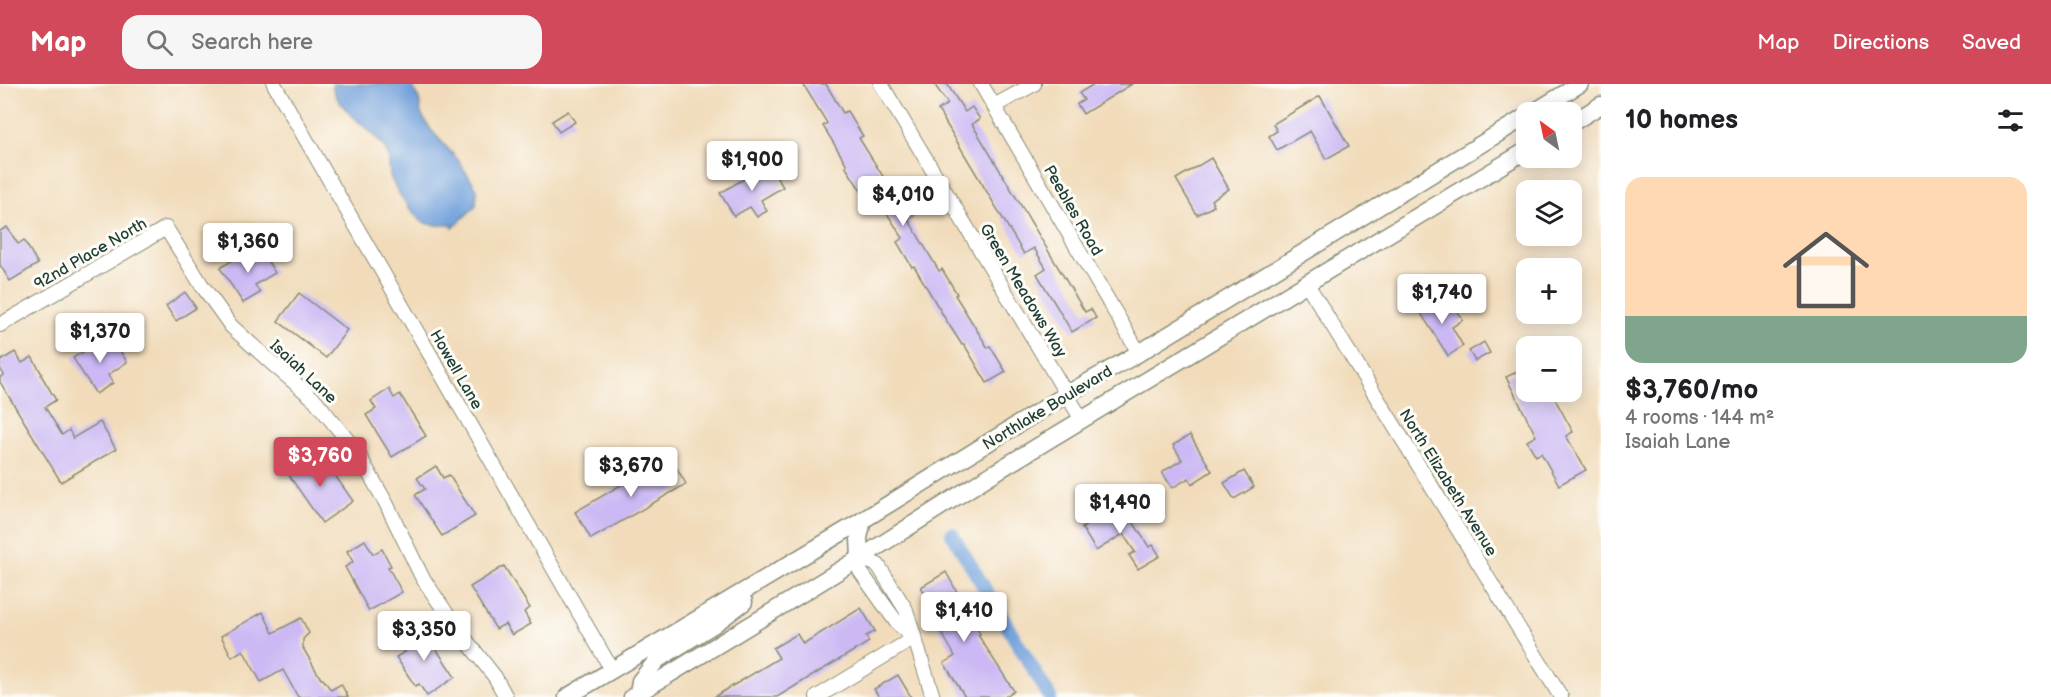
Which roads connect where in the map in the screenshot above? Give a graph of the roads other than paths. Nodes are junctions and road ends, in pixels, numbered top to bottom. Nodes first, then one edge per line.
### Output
1 (274, 84) edge
2 (881, 84) edge
3 (981, 84) edge
4 (1034, 84) edge
5 (1580, 84) edge
6 (1550, 102) edge
7 (1601, 105) edge
8 (994, 106) junction
9 (1582, 117) edge
10 (1516, 124) edge
11 (1516, 157) edge
12 (166, 228) joint
13 (1307, 284) junction
14 (0, 325) edge
15 (1139, 353) junction
16 (1067, 394) junction
17 (1082, 420) junction
18 (863, 520) junction
19 (860, 558) junction
20 (756, 584) junction
21 (914, 638) junction
22 (612, 670) junction
23 (635, 695) edge
24 (506, 697) edge
25 (567, 697) edge
26 (817, 697) edge
27 (933, 697) edge
28 (1561, 697) edge

1 - 22 street, Howell Lane
2 - 16 street, Green Meadows Way
3 - 8 street, Peebles Road
4 - 8 street
5 - 6 main road
7 - 9 main road
8 - 15 street, Peebles Road
10 - 15 main road, Northlake Boulevard
11 - 13 main road, Northlake Boulevard
12 - 14 street, 92nd Place North
12 - 24 street, Isaiah Lane
13 - 17 main road, Northlake Boulevard
13 - 28 street, North Elizabeth Avenue
15 - 16 main road, Northlake Boulevard
16 - 17 street, Green Meadows Way
16 - 18 main road, Northlake Boulevard
17 - 19 main road, Northlake Boulevard
18 - 19 main road
18 - 20 main road, Northlake Boulevard
19 - 21 street
19 - 23 main road, Northlake Boulevard
20 - 22 main road, Northlake Boulevard
20 - 23 main road
21 - 26 street
21 - 27 street
22 - 25 main road, Northlake Boulevard

